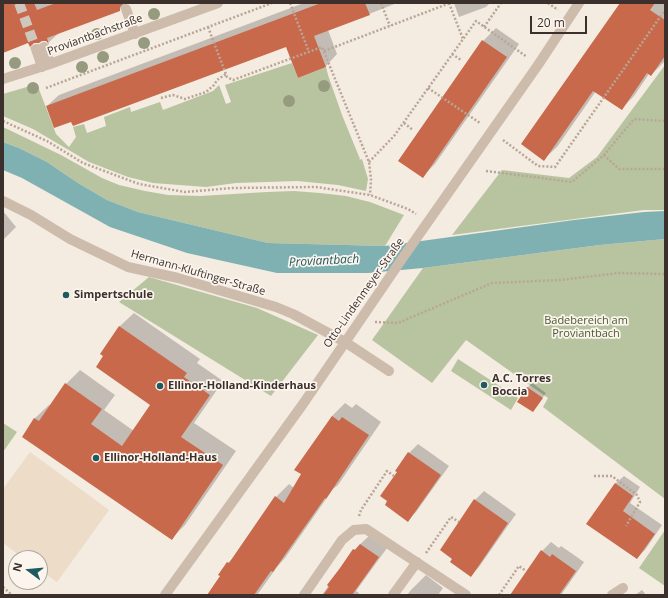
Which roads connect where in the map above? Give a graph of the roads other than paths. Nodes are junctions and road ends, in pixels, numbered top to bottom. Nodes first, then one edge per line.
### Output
1 (218, 3) edge
2 (579, 3) edge
3 (126, 9) dead end
4 (135, 34) junction
5 (40, 48) tunnel mouth
6 (46, 66) junction
7 (3, 79) edge
8 (3, 201) edge
9 (345, 342) junction
10 (389, 372) dead end
11 (418, 563) junction
12 (623, 588) dead end
13 (165, 595) edge
14 (304, 595) edge
15 (393, 595) edge
16 (466, 595) edge
17 (612, 595) edge

1 - 4 street, Proviantbachstraße
2 - 9 street, Otto-Lindenmeyer-Straße
3 - 4 street
4 - 6 street, Proviantbachstraße
5 - 6 street
6 - 7 street, Proviantbachstraße
8 - 9 street, Hermann-Kluftinger-Straße
9 - 10 street, Hermann-Kluftinger-Straße
9 - 13 street, Otto-Lindenmeyer-Straße
11 - 14 street
11 - 15 street
11 - 16 street
12 - 17 street

